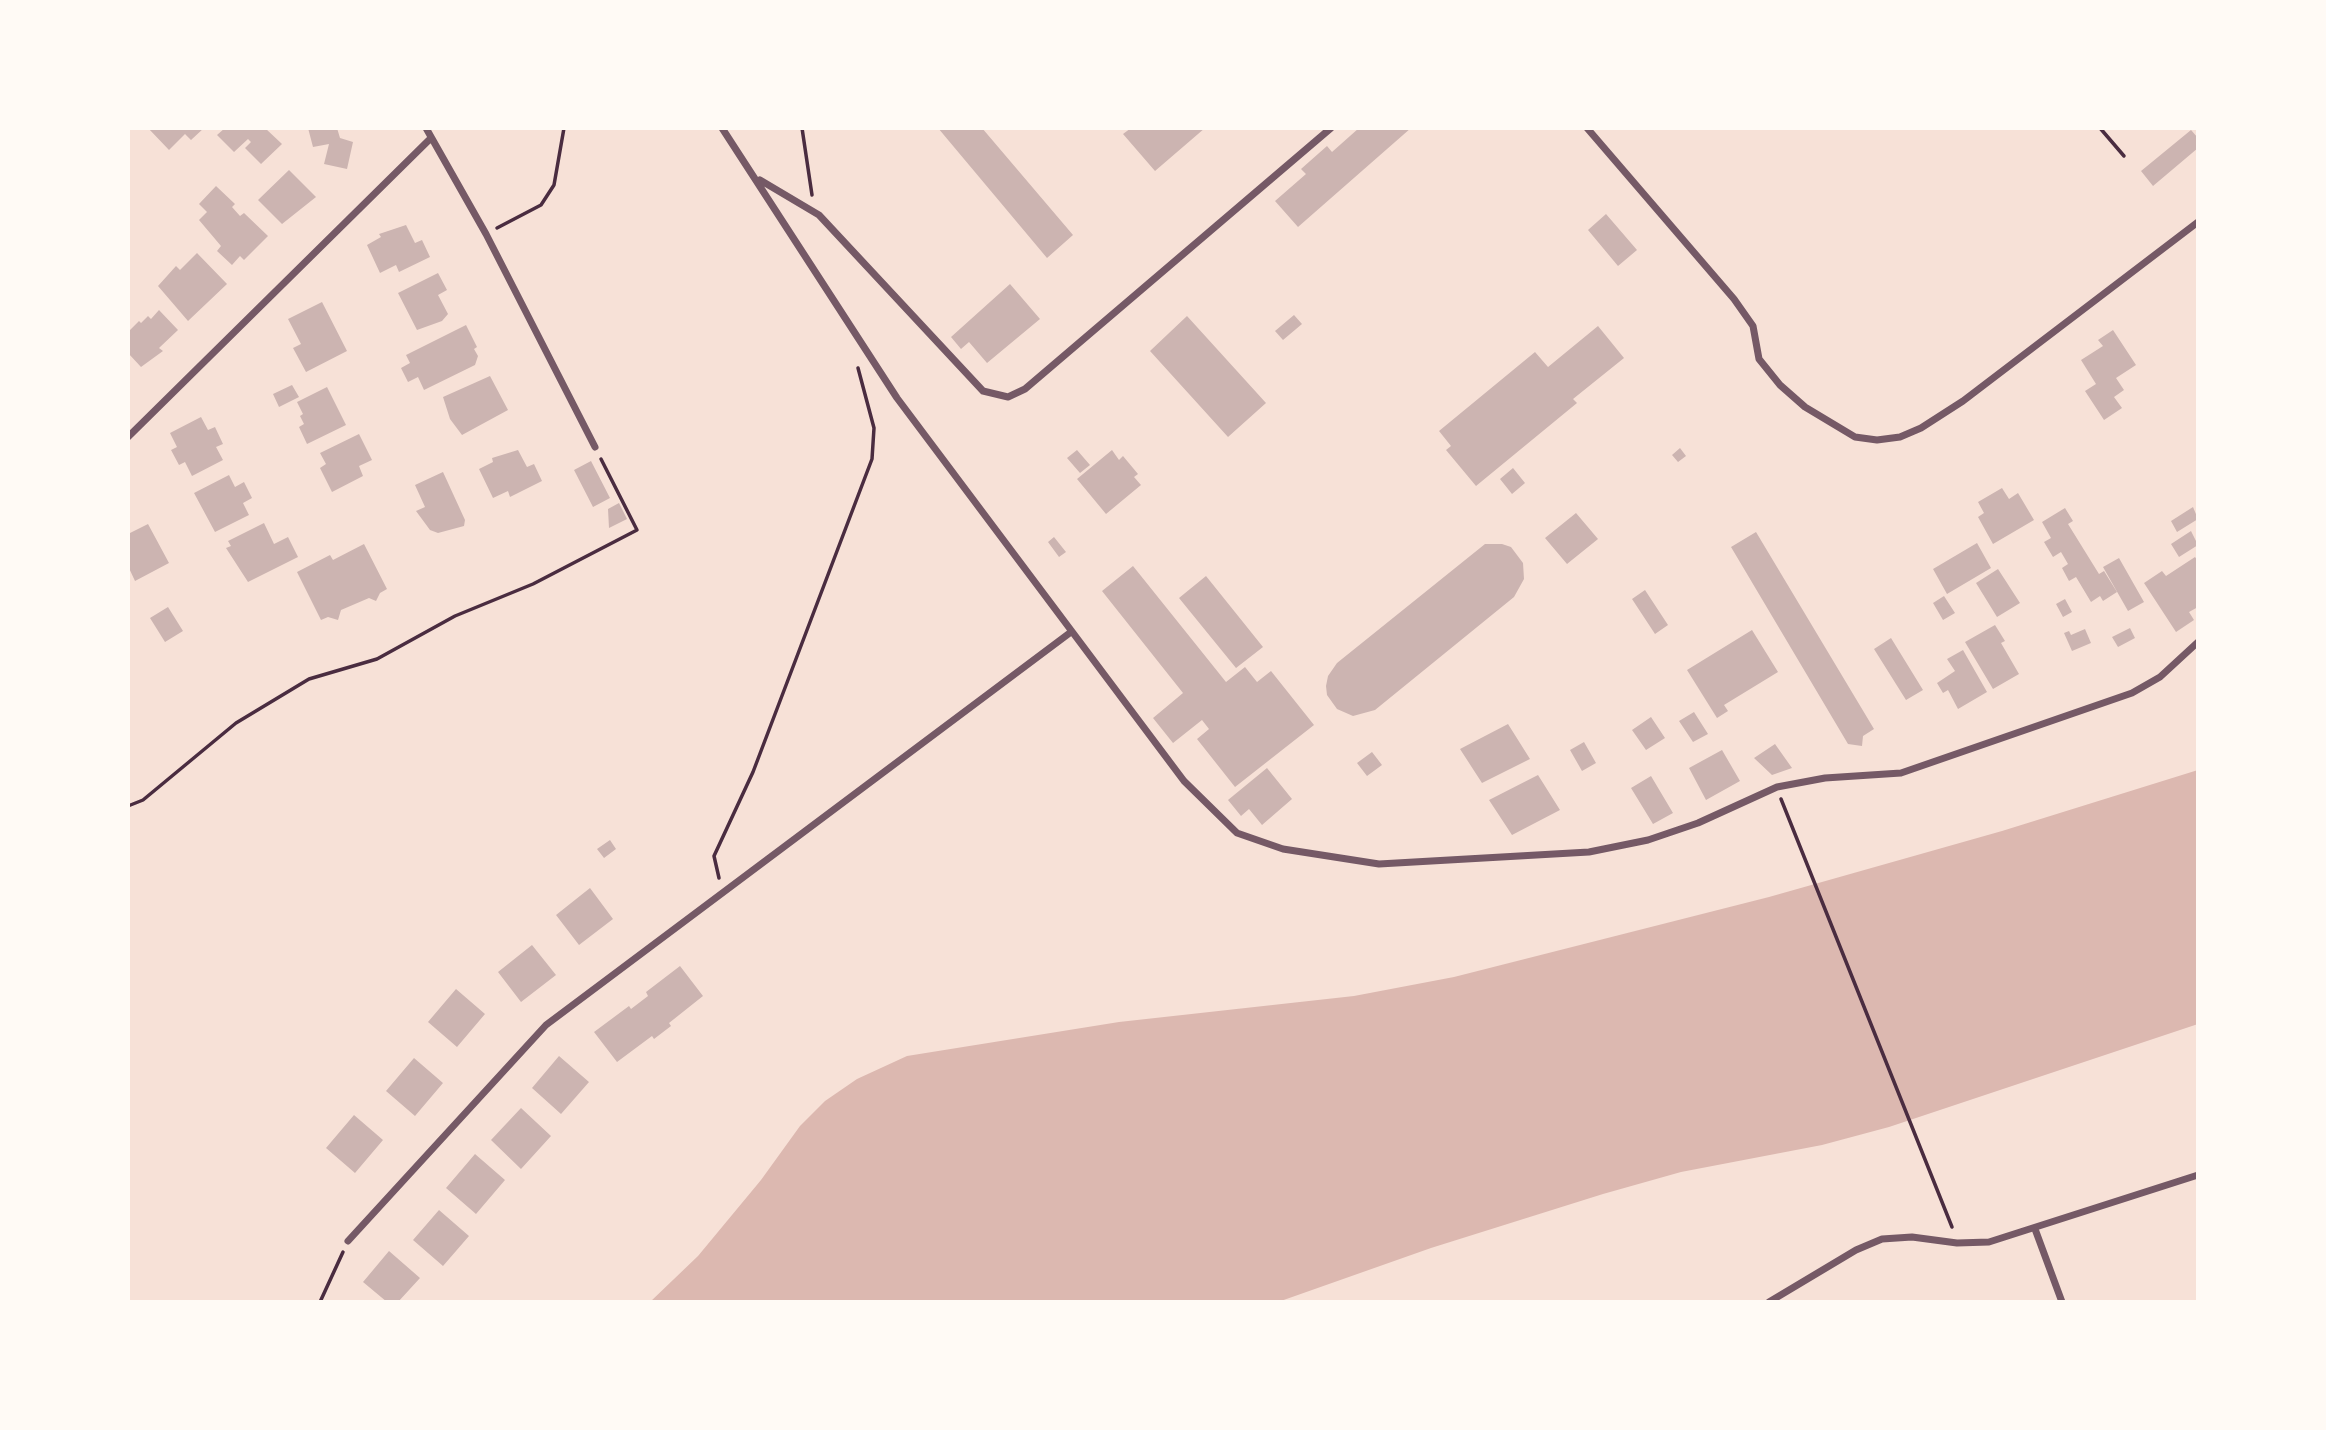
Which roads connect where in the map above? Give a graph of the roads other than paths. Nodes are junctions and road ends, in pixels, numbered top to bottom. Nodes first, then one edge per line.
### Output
1 (426, 128) edge
2 (722, 128) edge
3 (1331, 128) edge
4 (1587, 128) edge
5 (431, 138) junction
6 (757, 178) junction
7 (2198, 222) edge
8 (128, 437) edge
9 (595, 447) road end
10 (1071, 632) junction
11 (2198, 642) edge
12 (2198, 1175) edge
13 (2035, 1229) junction
14 (348, 1241) road end
15 (1769, 1302) edge
16 (2062, 1302) edge

1 - 5 street
2 - 6 street
3 - 6 street
4 - 7 street
5 - 8 street
5 - 9 street
6 - 10 street
10 - 11 street
10 - 14 street
12 - 13 street
13 - 15 street
13 - 16 street

